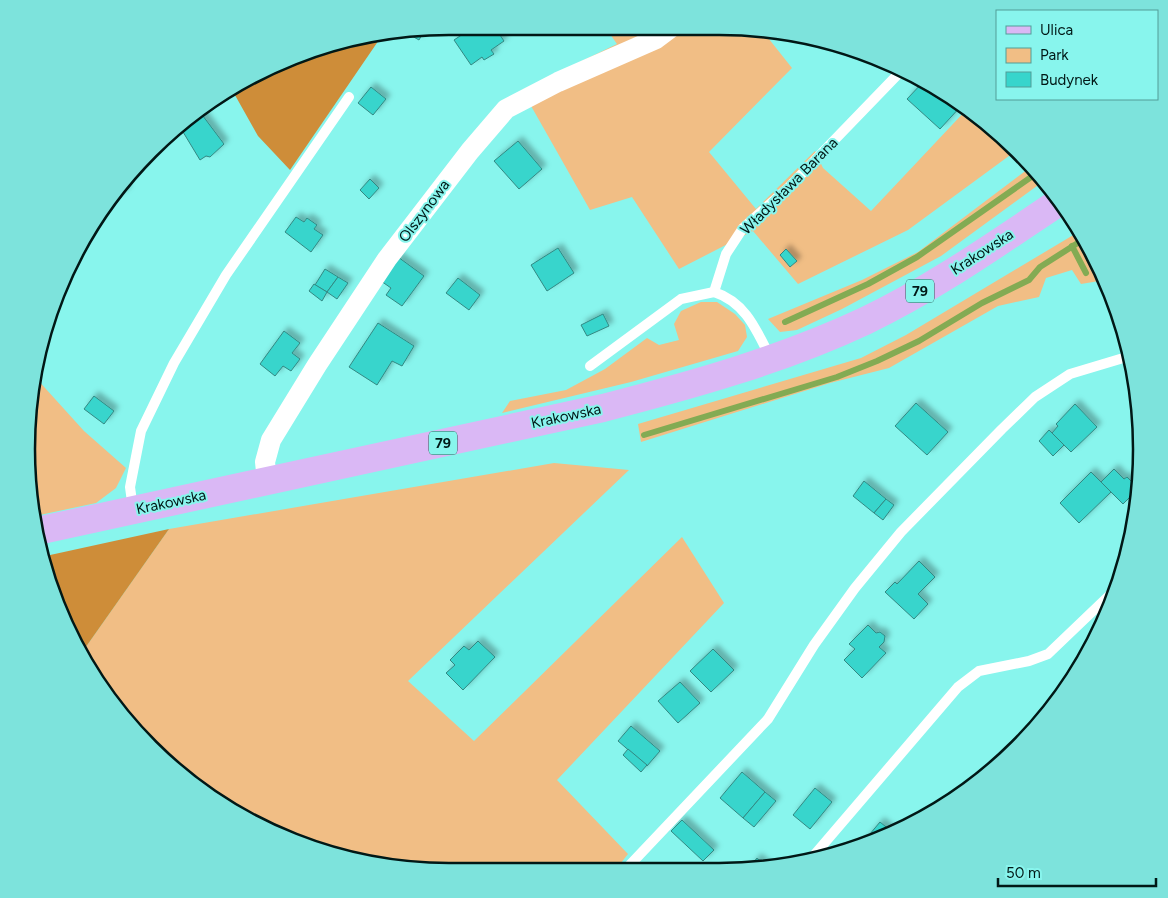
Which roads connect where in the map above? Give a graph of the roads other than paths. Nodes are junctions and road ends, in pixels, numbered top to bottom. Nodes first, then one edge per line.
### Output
1 (661, 35) edge
2 (897, 76) edge
3 (350, 97) dead end
4 (1053, 206) edge
5 (714, 292) junction
6 (1123, 358) edge
7 (771, 359) junction
8 (590, 366) dead end
9 (267, 481) junction
10 (133, 511) junction
11 (43, 530) edge
12 (1104, 600) edge
13 (818, 851) edge
14 (632, 863) edge

1 - 9 street, Olszynowa
2 - 5 lane, Władysława Barana
3 - 10 lane
4 - 7 main road, Krakowska / 79
5 - 7 lane
5 - 8 lane
6 - 14 lane
7 - 9 main road, Krakowska / 79
9 - 10 main road, Krakowska / 79
10 - 11 main road, Krakowska / 79
12 - 13 lane

